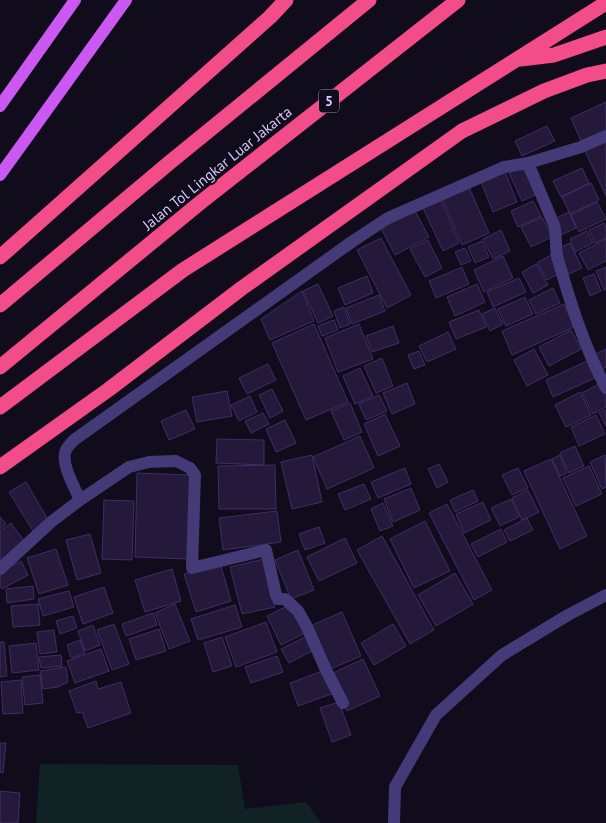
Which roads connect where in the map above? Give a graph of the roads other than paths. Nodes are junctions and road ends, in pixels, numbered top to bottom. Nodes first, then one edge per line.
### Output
1 (75, 0) edge
2 (126, 0) edge
3 (286, 0) edge
4 (368, 0) edge
5 (458, 0) edge
6 (606, 3) edge
7 (606, 37) edge
8 (516, 60) junction
9 (606, 71) edge
10 (0, 106) edge
11 (606, 136) edge
12 (528, 163) junction
13 (0, 175) edge
14 (0, 257) edge
15 (0, 305) edge
16 (0, 367) edge
17 (606, 388) edge
18 (0, 407) edge
19 (0, 467) edge
20 (80, 500) junction
21 (0, 569) edge
22 (606, 595) edge
23 (342, 703) dead end
24 (394, 823) edge

1 - 10 main road
2 - 13 main road
3 - 14 highway
4 - 15 highway
5 - 16 highway, Jalan Tol Lingkar Luar Jakarta / 5
6 - 8 highway
7 - 8 highway
8 - 18 highway
9 - 19 highway
11 - 12 street
12 - 17 street
12 - 20 street
20 - 21 street
20 - 23 street
22 - 24 street

